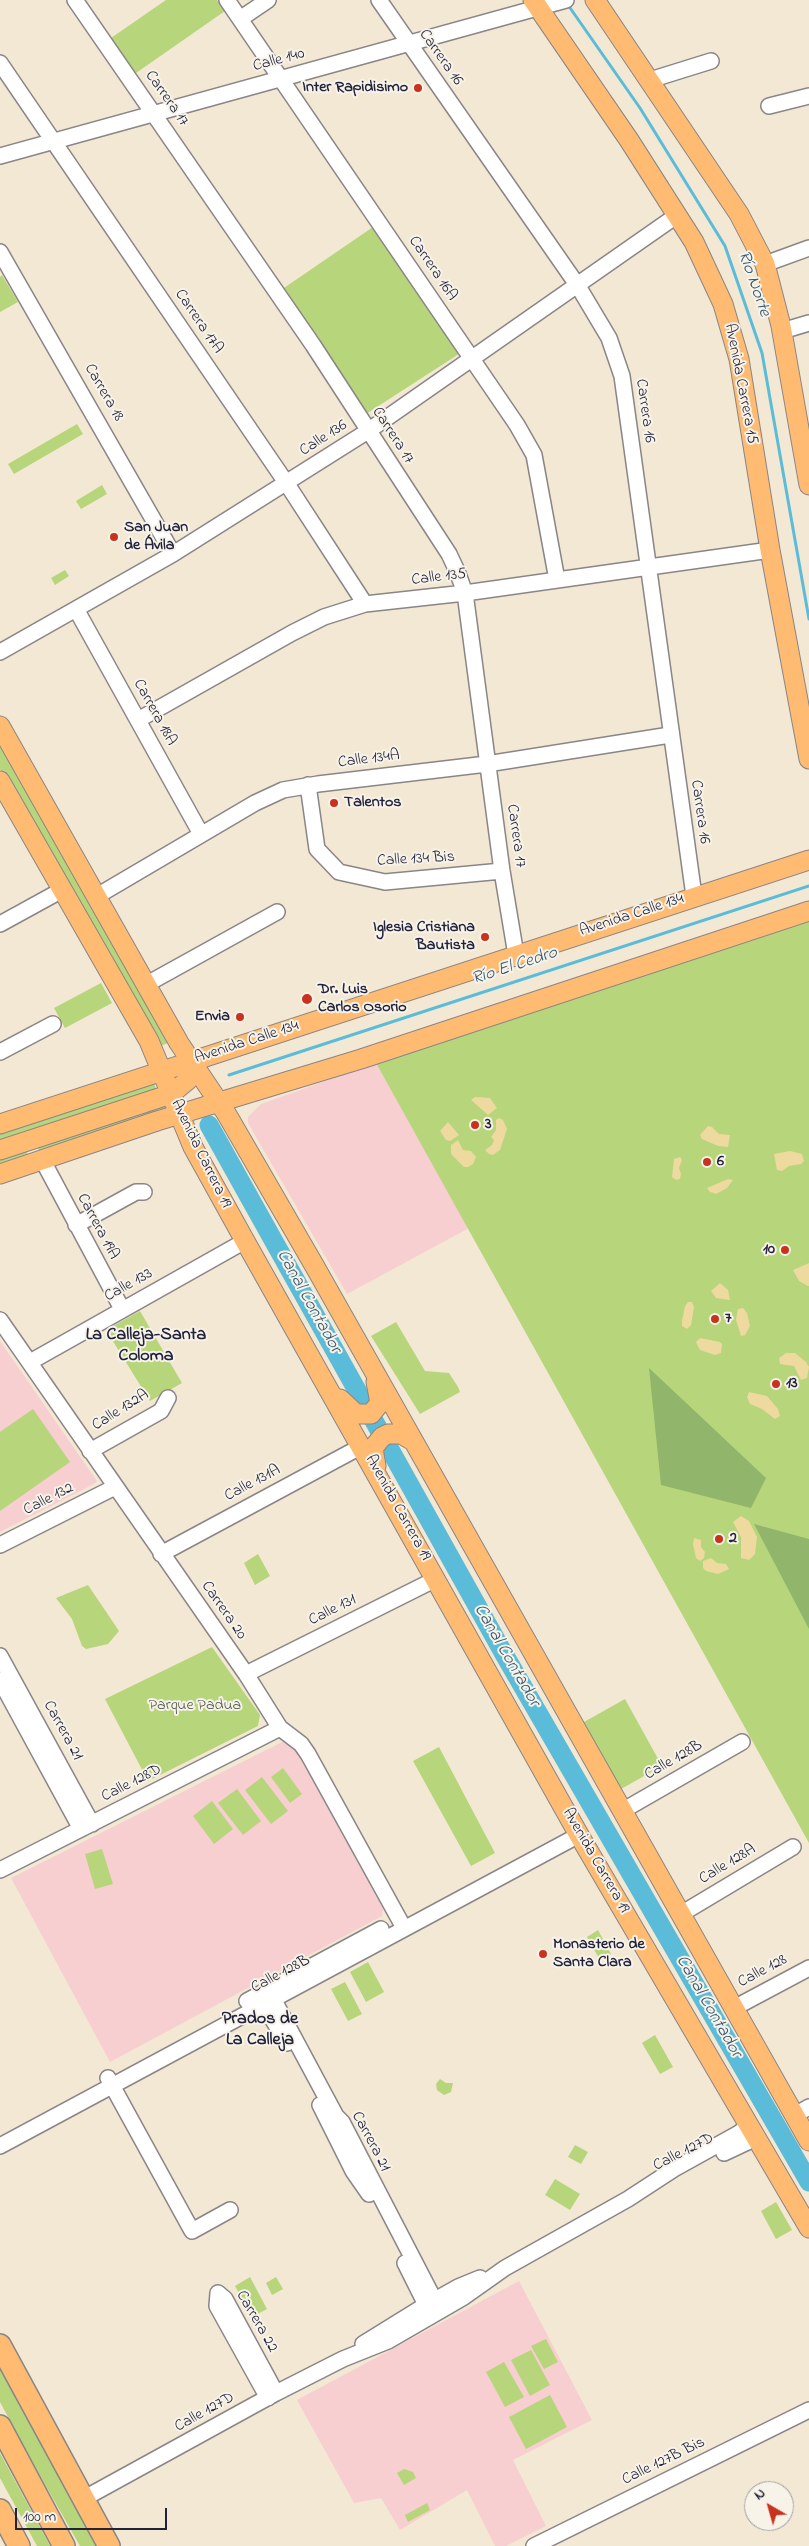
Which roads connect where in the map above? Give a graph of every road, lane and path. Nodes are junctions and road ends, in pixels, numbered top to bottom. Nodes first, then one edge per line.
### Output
1 (75, 0) edge
2 (227, 0) edge
3 (268, 0) edge
4 (380, 0) edge
5 (566, 0) edge
6 (595, 0) edge
7 (540, 5) edge
8 (240, 19) junction
9 (409, 44) junction
10 (711, 61) dead end
11 (0, 63) edge
12 (280, 79) junction
13 (650, 80) junction
14 (809, 96) edge
15 (769, 106) dead end
16 (156, 113) junction
17 (52, 142) junction
18 (0, 156) edge
19 (676, 216) junction
20 (809, 248) edge
21 (0, 252) edge
22 (765, 264) junction
23 (578, 286) junction
24 (809, 322) edge
25 (782, 331) junction
26 (472, 359) junction
27 (368, 431) junction
28 (287, 484) junction
29 (809, 485) edge
30 (770, 550) junction
31 (173, 554) junction
32 (649, 567) junction
33 (557, 580) junction
34 (465, 593) junction
35 (365, 604) junction
36 (76, 609) junction
37 (0, 652) edge
38 (138, 720) junction
39 (0, 726) edge
40 (670, 735) junction
41 (809, 759) edge
42 (487, 764) junction
43 (0, 781) edge
44 (308, 785) junction
45 (201, 834) junction
46 (809, 860) edge
47 (502, 871) junction
48 (62, 890) junction
49 (98, 896) junction
50 (694, 896) junction
51 (809, 911) edge
52 (277, 912) dead end
53 (0, 924) edge
54 (516, 955) junction
55 (147, 984) junction
56 (53, 1024) dead end
57 (0, 1052) edge
58 (192, 1061) junction
59 (162, 1071) junction
60 (171, 1094) junction
61 (220, 1103) junction
62 (178, 1115) junction
63 (0, 1124) edge
64 (25, 1142) junction
65 (0, 1150) edge
66 (43, 1160) junction
67 (0, 1174) edge
68 (144, 1192) dead end
69 (76, 1225) junction
70 (245, 1241) junction
71 (122, 1309) junction
72 (0, 1320) edge
73 (368, 1360) junction
74 (30, 1362) junction
75 (328, 1387) junction
76 (168, 1398) dead end
77 (407, 1438) junction
78 (368, 1446) junction
79 (90, 1451) junction
80 (115, 1487) junction
81 (0, 1545) edge
82 (161, 1554) junction
83 (436, 1579) junction
84 (0, 1656) edge
85 (246, 1674) junction
86 (0, 1680) edge
87 (280, 1728) junction
88 (742, 1742) dead end
89 (622, 1811) junction
90 (87, 1827) junction
91 (576, 1830) junction
92 (793, 1847) dead end
93 (0, 1870) edge
94 (681, 1914) junction
95 (401, 1924) junction
96 (809, 1968) edge
97 (266, 1997) junction
98 (734, 2008) junction
99 (109, 2081) junction
100 (802, 2111) edge
101 (753, 2132) junction
102 (0, 2135) edge
103 (809, 2140) edge
104 (0, 2146) edge
105 (230, 2210) dead end
106 (809, 2228) edge
107 (433, 2308) junction
108 (0, 2345) edge
109 (272, 2395) junction
110 (809, 2410) edge
111 (0, 2426) edge
112 (83, 2499) junction
113 (0, 2510) edge
114 (63, 2542) edge
115 (19, 2546) edge
116 (109, 2546) edge
117 (534, 2546) edge

1 - 16 street, Carrera 17
2 - 8 street, Carrera 16A
3 - 8 street
4 - 9 street, Carrera 16
5 - 7 street, Calle 140
6 - 13 main road
7 - 9 street, Calle 140
7 - 19 main road, Avenida Carrera 15
8 - 12 street, Carrera 16A
9 - 12 street, Calle 140
9 - 23 street, Carrera 16
10 - 13 street
11 - 17 street, Carrera 17A
12 - 16 street, Calle 140
12 - 26 street, Carrera 16A
13 - 22 main road
14 - 15 street
16 - 17 street, Calle 140
16 - 27 street, Carrera 17
17 - 18 street, Calle 140
17 - 28 street, Carrera 17A
19 - 23 street, Calle 136
19 - 30 main road, Avenida Carrera 15
20 - 22 street
21 - 31 street, Carrera 18
22 - 25 main road
23 - 26 street, Calle 136
23 - 32 street, Carrera 16
24 - 25 street
25 - 29 main road
26 - 27 street, Calle 136
26 - 33 street, Carrera 16A
27 - 28 street, Calle 136
27 - 34 street, Carrera 17
28 - 31 street, Calle 136
28 - 35 street, Carrera 17A
30 - 32 street, Calle 135
30 - 41 main road, Avenida Carrera 15
31 - 36 street, Calle 136
32 - 33 street, Calle 135
32 - 40 street, Carrera 16
33 - 34 street, Calle 135
34 - 35 street, Calle 135
34 - 42 street, Carrera 17
35 - 38 street, Calle 135
36 - 37 street, Calle 136
36 - 38 street, Carrera 18A
38 - 45 street, Carrera 18A
39 - 49 main road
40 - 42 street, Calle 134A
40 - 50 street, Carrera 16
42 - 44 street, Calle 134A
42 - 47 street, Carrera 17
43 - 48 main road, Avenida Carrera 19
44 - 45 street, Calle 134A
44 - 47 street, Calle 134 Bis
45 - 49 street, Calle 134A
46 - 50 main road, Avenida Calle 134
47 - 54 street, Carrera 17
48 - 53 street
48 - 59 main road, Avenida Carrera 19
49 - 55 main road
50 - 54 main road, Avenida Calle 134
51 - 61 main road
52 - 55 street
54 - 58 main road, Avenida Calle 134
55 - 58 main road
56 - 57 street
58 - 59 main road, Avenida Calle 134
58 - 60 main road
58 - 61 main road
59 - 60 main road, Avenida Carrera 19
59 - 63 main road, Avenida Calle 134
60 - 62 main road, Avenida Carrera 19
60 - 64 main road
61 - 62 main road
61 - 73 main road
62 - 66 main road
62 - 70 main road, Avenida Carrera 19
64 - 65 main road
64 - 66 main road
66 - 67 main road
66 - 69 street, Carrera 19A
68 - 69 street
69 - 71 street, Carrera 19A
70 - 71 street, Calle 133
70 - 75 main road, Avenida Carrera 19
71 - 74 street, Calle 133
72 - 74 street, Carrera 20
73 - 75 main road
73 - 77 main road
74 - 79 street, Carrera 20
75 - 78 main road, Avenida Carrera 19
76 - 79 street, Calle 132A
77 - 78 main road
77 - 89 main road
78 - 82 street, Calle 131A
78 - 83 main road, Avenida Carrera 19
79 - 80 street, Carrera 20
80 - 81 street, Calle 132
80 - 82 street, Carrera 20
82 - 85 street, Carrera 20
83 - 85 street, Calle 131
83 - 91 main road, Avenida Carrera 19
84 - 90 street, Carrera 21
85 - 87 street, Carrera 20
86 - 90 street, Carrera 21
87 - 90 street, Calle 128D
87 - 95 street, Carrera 20
88 - 89 street, Calle 128B
89 - 94 main road
90 - 93 street, Calle 128D
91 - 95 street, Calle 128B
91 - 101 main road, Avenida Carrera 19
92 - 94 street, Calle 128A
94 - 98 main road
95 - 97 street, Calle 128B
96 - 98 street, Calle 128
97 - 99 street, Calle 128B
97 - 107 street, Carrera 21
98 - 100 main road
99 - 102 street, Calle 128B
99 - 104 street, Calle 128B
99 - 105 street
100 - 103 main road
101 - 106 main road, Avenida Carrera 19
101 - 107 street, Calle 127D
107 - 109 street, Calle 127D
108 - 112 highway
109 - 109 street, Carrera 22
109 - 112 street, Calle 127D
110 - 117 street, Calle 127B Bis
111 - 114 highway
112 - 116 highway
113 - 115 highway

